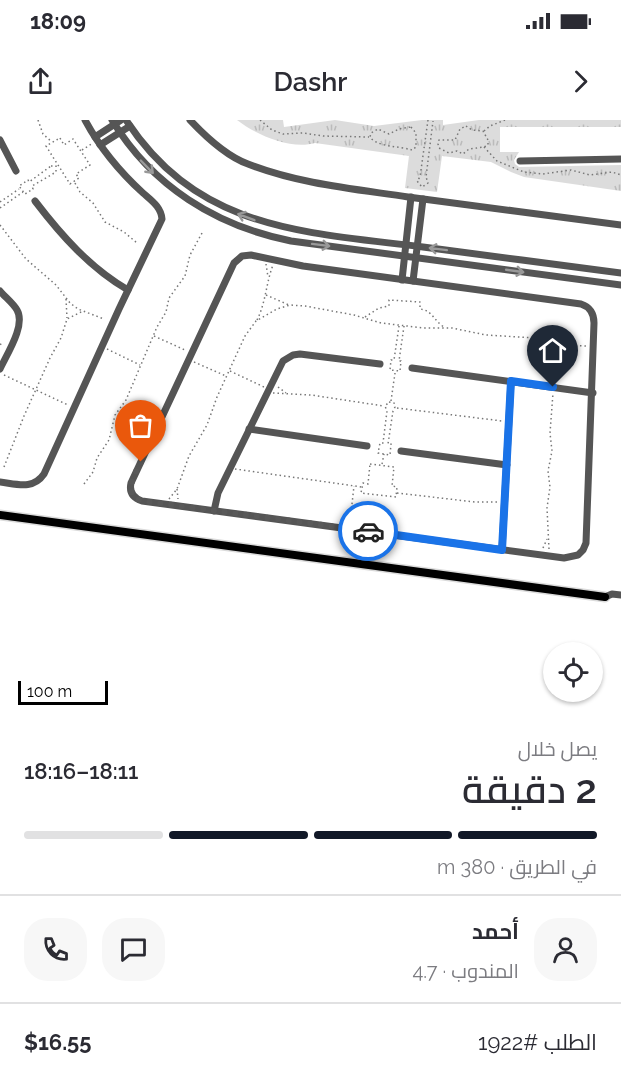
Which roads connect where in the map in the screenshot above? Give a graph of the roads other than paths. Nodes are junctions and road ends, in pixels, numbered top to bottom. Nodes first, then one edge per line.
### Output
1 (85, 120) edge
2 (190, 120) edge
3 (116, 121) edge
4 (128, 123) edge
5 (120, 132) junction
6 (0, 140) edge
7 (98, 141) junction
8 (621, 159) edge
9 (520, 161) dead end
10 (16, 171) dead end
11 (411, 197) junction
12 (423, 198) junction
13 (35, 201) dead end
14 (621, 225) edge
15 (406, 245) junction
16 (417, 247) junction
17 (405, 256) junction
18 (416, 258) junction
19 (621, 273) edge
20 (402, 280) junction
21 (413, 281) junction
22 (621, 285) edge
23 (128, 290) junction
24 (0, 291) edge
25 (380, 364) dead end
26 (412, 368) dead end
27 (0, 371) edge
28 (511, 381) junction
29 (593, 393) junction
30 (249, 429) junction
31 (368, 446) dead end
32 (401, 451) dead end
33 (507, 465) junction
34 (0, 482) edge
35 (214, 511) junction
36 (0, 515) edge
37 (502, 550) junction
38 (621, 595) edge
39 (605, 597) joint

1 - 7 street
2 - 11 street
3 - 5 street
3 - 7 street
4 - 5 street
15 -> 4 street
5 - 7 street
5 -> 17 street
6 - 10 street
7 - 23 street
8 - 9 street
11 - 12 street
11 - 15 street
12 - 14 street
12 - 16 street
13 - 23 street
15 - 16 street
15 - 17 street
16 - 18 street
19 -> 16 street
17 - 18 street
17 - 20 street
18 - 21 street
18 -> 22 street
20 - 21 street
20 - 35 street
21 - 29 street
23 - 34 street
24 - 27 street
25 - 30 street
26 - 28 street
28 - 29 street
28 - 33 street
29 - 37 street
30 - 31 street
30 - 35 street
32 - 33 street
33 - 37 street
35 - 37 street
36 - 39 main road
38 - 39 street

